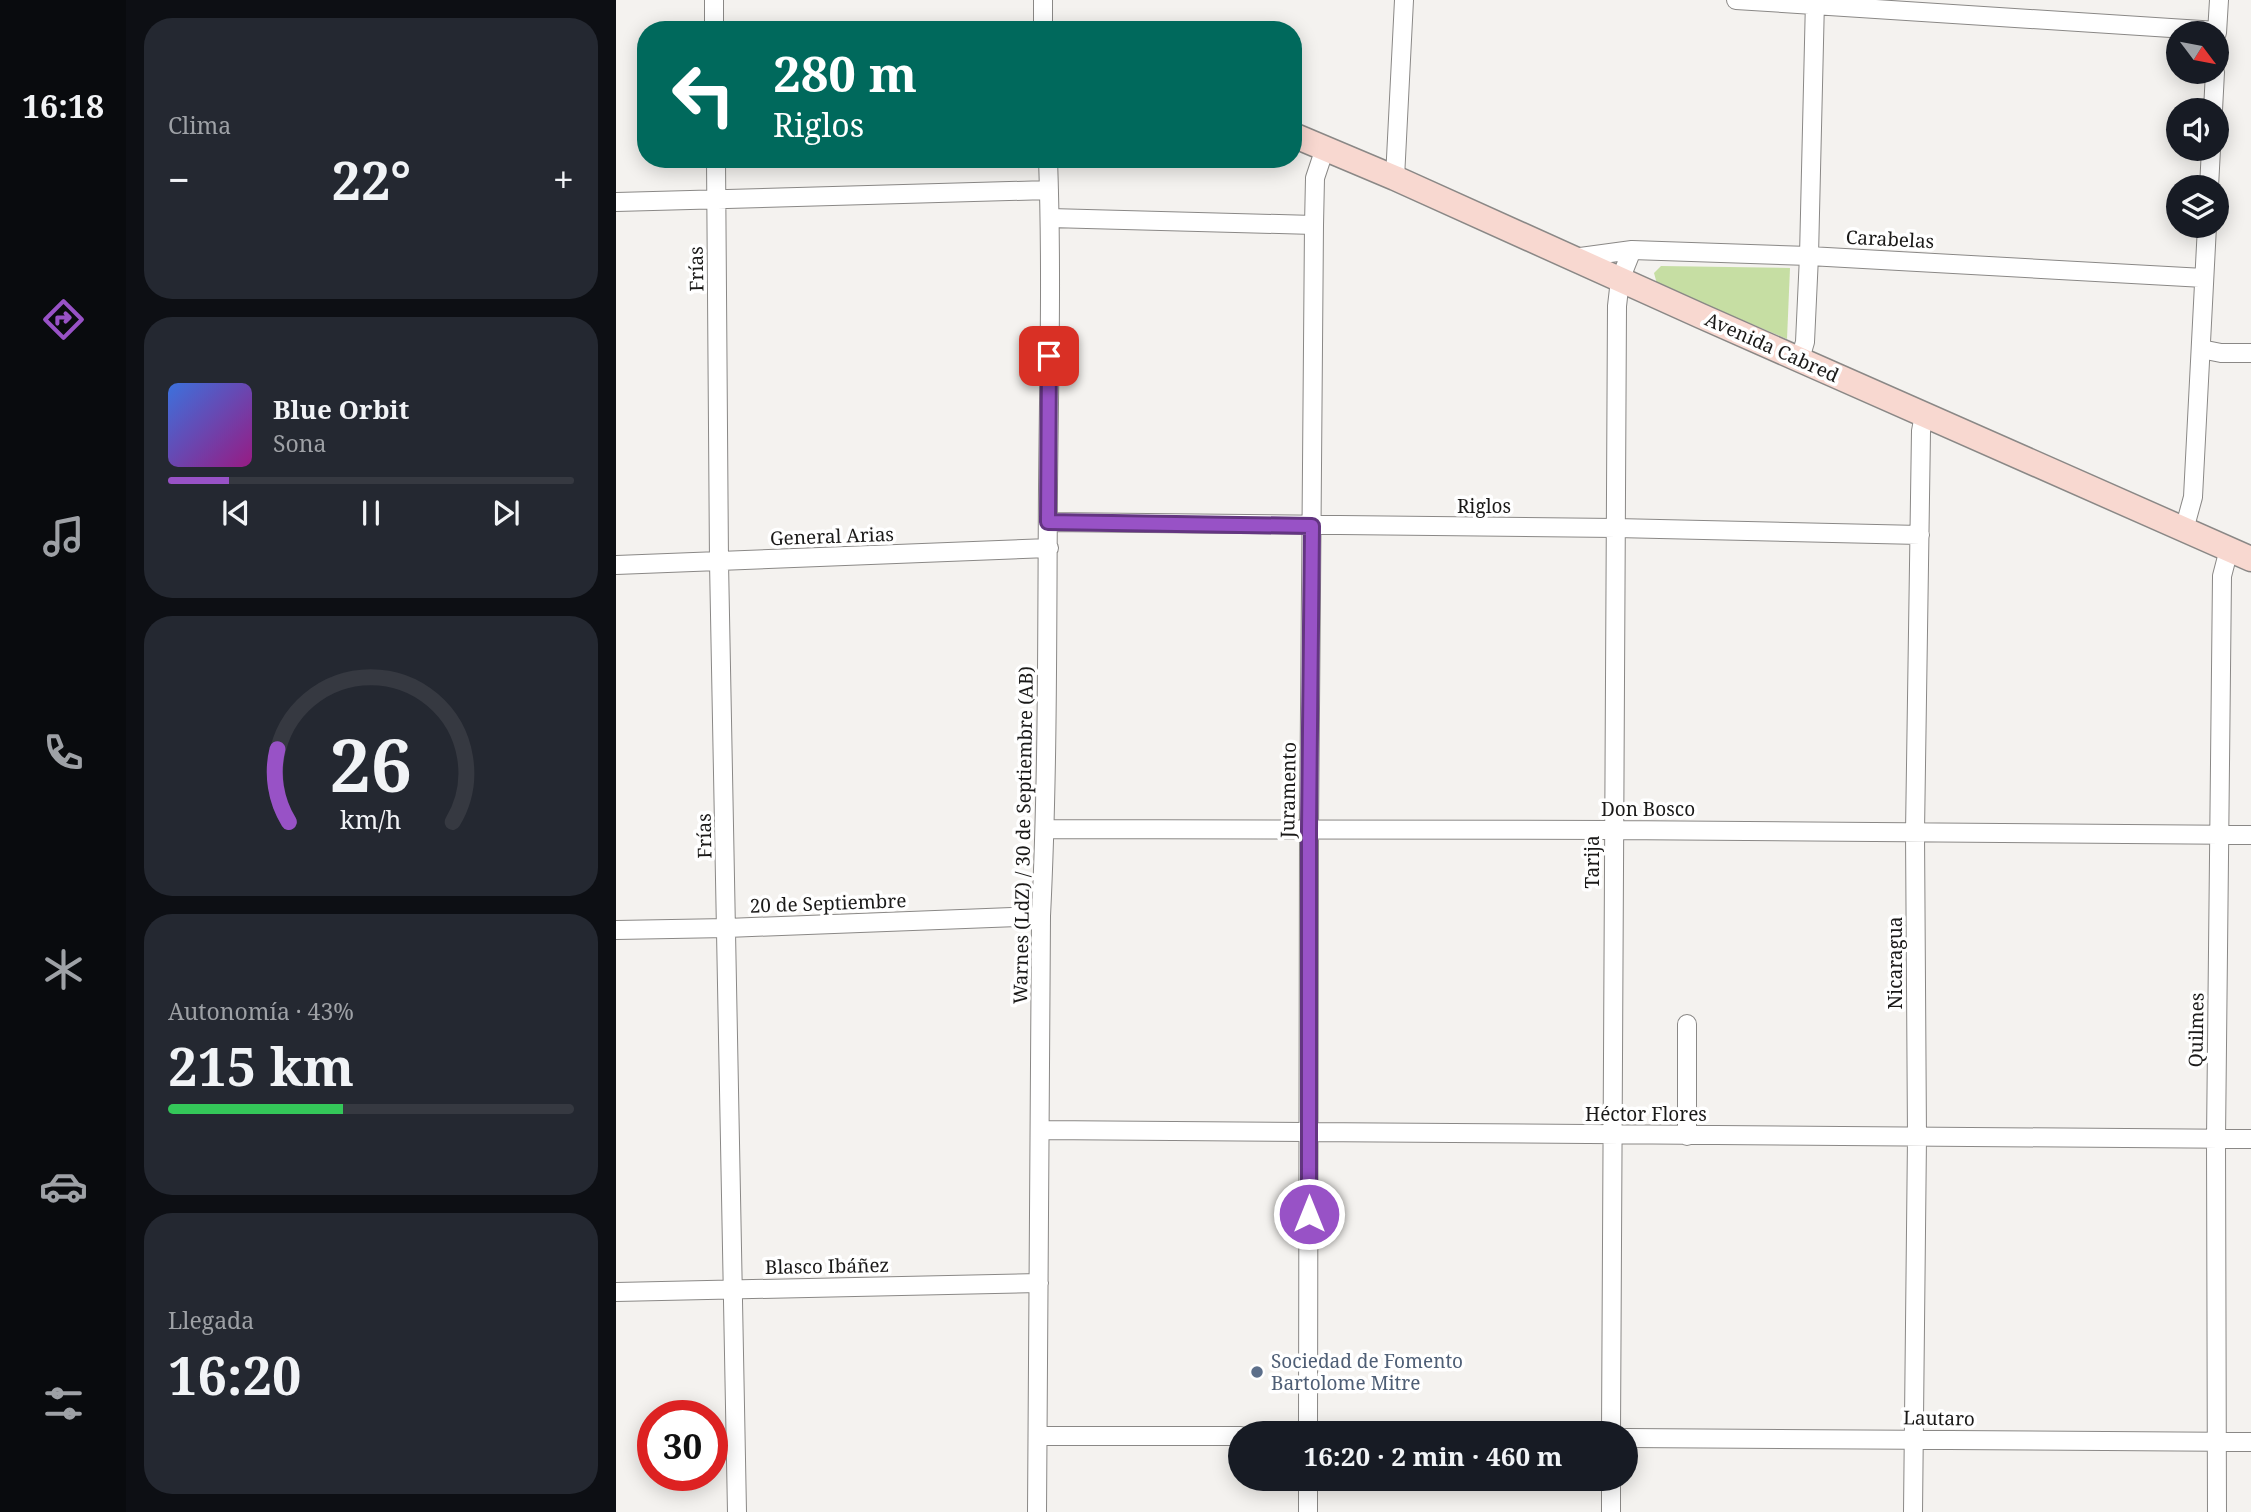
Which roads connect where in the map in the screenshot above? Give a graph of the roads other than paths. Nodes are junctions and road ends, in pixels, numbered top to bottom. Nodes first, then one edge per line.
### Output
1 (714, 0) edge
2 (1043, 0) edge
3 (1404, 0) edge
4 (1736, 0) edge
5 (2219, 0) edge
6 (1815, 2) edge
7 (715, 21) edge
8 (1043, 21) edge
9 (2218, 21) edge
10 (2166, 28) edge
11 (1302, 139) edge
12 (1325, 148) junction
13 (716, 168) edge
14 (1048, 168) edge
15 (1395, 178) junction
16 (1049, 190) junction
17 (716, 199) junction
18 (616, 202) edge
19 (1050, 218) junction
20 (1314, 225) junction
21 (2206, 238) edge
22 (1632, 250) junction
23 (1809, 256) junction
24 (1573, 258) junction
25 (2204, 278) junction
26 (1620, 280) junction
27 (2201, 349) junction
28 (2251, 353) edge
29 (1800, 359) junction
30 (1924, 415) junction
31 (1048, 522) junction
32 (1312, 526) junction
33 (1616, 528) junction
34 (2184, 530) junction
35 (1920, 535) junction
36 (1049, 548) junction
37 (2240, 554) edge
38 (719, 562) junction
39 (616, 565) edge
40 (1045, 829) junction
41 (1309, 830) junction
42 (1613, 830) junction
43 (1915, 832) junction
44 (2220, 835) junction
45 (2251, 835) edge
46 (1041, 916) junction
47 (727, 928) junction
48 (616, 930) edge
49 (1687, 1024) dead end
50 (1041, 1130) junction
51 (1309, 1131) junction
52 (1613, 1135) junction
53 (1687, 1136) junction
54 (1917, 1137) junction
55 (2216, 1139) junction
56 (2251, 1139) edge
57 (1039, 1283) junction
58 (733, 1288) junction
59 (616, 1292) edge
60 (1308, 1421) edge
61 (1611, 1421) edge
62 (1038, 1436) junction
63 (1228, 1436) edge
64 (1638, 1438) edge
65 (1914, 1438) junction
66 (2218, 1442) junction
67 (2251, 1442) edge
68 (1308, 1491) edge
69 (1611, 1491) edge
70 (737, 1512) edge
71 (1037, 1512) edge
72 (1308, 1512) edge
73 (1611, 1512) edge
74 (1913, 1512) edge
75 (2217, 1512) edge

1 - 7 street
2 - 8 street
3 - 15 street
4 - 6 street
5 - 9 street
6 - 10 street
6 - 23 street
11 - 12 street, Avenida Cabred
12 - 15 street, Avenida Cabred
12 - 20 street, Juramento
13 - 17 street, Frías
14 - 16 street, Warnes (LdZ) / 30 de Septiembre (AB)
15 - 24 street, Avenida Cabred
16 - 17 street
16 - 19 street, Warnes (LdZ) / 30 de Septiembre (AB)
17 - 18 street
17 - 38 street, Frías
19 - 20 street
19 - 31 street, Warnes (LdZ) / 30 de Septiembre (AB)
20 - 32 street, Juramento
21 - 25 street
22 - 23 street, Carabelas
22 - 24 street, Carabelas
22 - 26 street, Tarija
23 - 25 street, Carabelas
23 - 29 street
24 - 26 street, Avenida Cabred
25 - 27 street
26 - 29 street, Avenida Cabred
26 - 33 street, Tarija
27 - 28 street
27 - 34 street
29 - 30 street, Avenida Cabred
30 - 34 street, Avenida Cabred
30 - 35 street, Nicaragua
31 - 32 street, Riglos
31 - 36 street, Warnes (LdZ) / 30 de Septiembre (AB)
32 - 33 street, Riglos
32 - 41 street, Juramento
33 - 35 street, Riglos
33 - 42 street, Tarija
34 - 37 street, Avenida Cabred
35 - 43 street, Nicaragua
36 - 38 street, General Arias
36 - 40 street, Warnes (LdZ) / 30 de Septiembre (AB)
37 - 44 street, Quilmes
38 - 39 street, General Arias
38 - 47 street, Frías
40 - 41 street, Don Bosco
40 - 46 street, Warnes (LdZ) / 30 de Septiembre (AB)
41 - 42 street, Don Bosco
41 - 51 street, Juramento
42 - 43 street, Don Bosco
42 - 52 street, Tarija
43 - 44 street, Don Bosco
43 - 54 street, Nicaragua
44 - 45 street, Don Bosco
44 - 55 street, Quilmes
46 - 47 street, 20 de Septiembre
46 - 50 street, Warnes (LdZ) / 30 de Septiembre (AB)
47 - 48 street, 20 de Septiembre
47 - 58 street, Frías
49 - 53 street
50 - 51 street, Héctor Flores
50 - 57 street, Warnes (LdZ) / 30 de Septiembre (AB)
51 - 52 street, Héctor Flores
51 - 60 street, Juramento
52 - 53 street, Héctor Flores
52 - 61 street, Tarija
53 - 54 street, Héctor Flores
54 - 55 street, Héctor Flores
54 - 65 street, Nicaragua
55 - 56 street, Héctor Flores
55 - 66 street, Quilmes
57 - 58 street, Blasco Ibáñez
57 - 62 street, Warnes (LdZ) / 30 de Septiembre (AB)
58 - 59 street, Blasco Ibáñez
58 - 70 street, Frías
62 - 63 street
62 - 71 street, Warnes (LdZ) / 30 de Septiembre (AB)
64 - 65 street, Lautaro
65 - 66 street, Lautaro
65 - 74 street, Nicaragua
66 - 67 street, Lautaro
66 - 75 street, Quilmes
68 - 72 street
69 - 73 street

